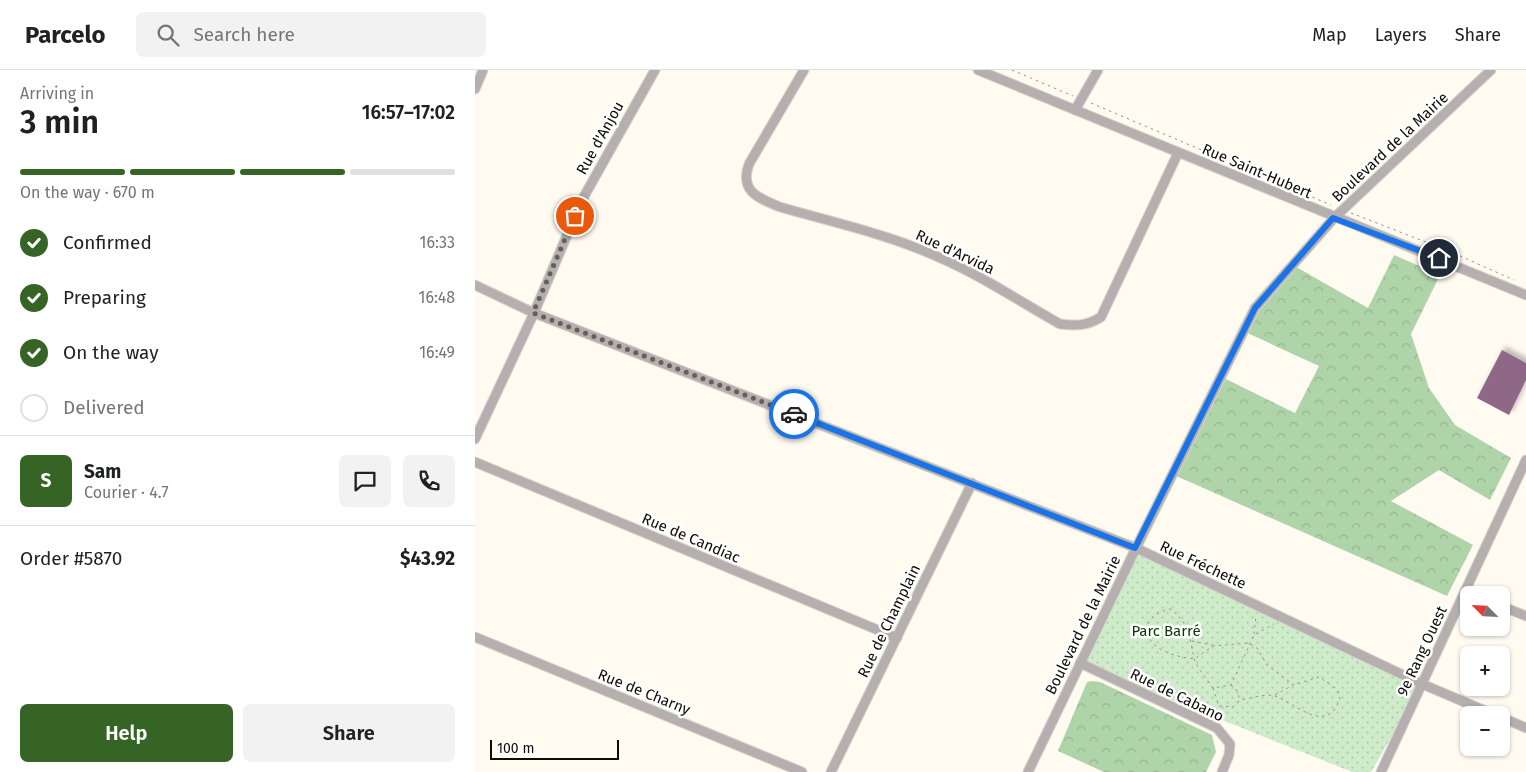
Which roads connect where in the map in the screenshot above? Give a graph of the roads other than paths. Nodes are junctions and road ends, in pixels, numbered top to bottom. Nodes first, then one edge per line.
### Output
1 (483, 70) edge
2 (655, 70) edge
3 (804, 70) edge
4 (978, 70) edge
5 (1098, 70) edge
6 (1491, 70) edge
7 (475, 89) edge
8 (1075, 110) junction
9 (1178, 153) junction
10 (1333, 218) junction
11 (475, 285) edge
12 (1526, 295) edge
13 (533, 313) junction
14 (475, 439) edge
15 (1526, 460) edge
16 (475, 462) edge
17 (972, 483) junction
18 (1135, 548) junction
19 (1467, 586) edge
20 (1460, 602) edge
21 (1510, 610) edge
22 (1526, 616) edge
23 (475, 637) edge
24 (897, 638) junction
25 (1080, 664) junction
26 (1422, 684) junction
27 (1474, 706) edge
28 (1510, 722) edge
29 (1526, 728) edge
30 (802, 772) edge
31 (831, 772) edge
32 (1028, 772) edge
33 (1222, 772) edge
34 (1381, 772) edge

1 - 7 street
2 - 13 street, Rue d'Anjou
3 - 9 street, Rue d'Arvida
4 - 8 street, Rue Saint-Hubert
5 - 8 street
6 - 10 street, Boulevard de la Mairie
8 - 9 street, Rue Saint-Hubert
9 - 10 street, Rue Saint-Hubert
10 - 12 street, Rue Saint-Hubert
10 - 18 street, Boulevard de la Mairie
11 - 13 street, Rue Fréchette
13 - 14 street, Rue d'Anjou
13 - 17 street, Rue Fréchette
15 - 19 street, 9e Rang Ouest
16 - 24 street, Rue de Candiac
17 - 18 street, Rue Fréchette
17 - 24 street, Rue de Champlain
18 - 25 street, Boulevard de la Mairie
18 - 26 street, Rue Fréchette
20 - 26 street, 9e Rang Ouest
21 - 22 street
23 - 30 street, Rue de Charny
24 - 31 street, Rue de Champlain
25 - 32 street, Boulevard de la Mairie
25 - 33 street, Rue de Cabano
26 - 27 street, Rue Fréchette
26 - 34 street, 9e Rang Ouest
28 - 29 street

